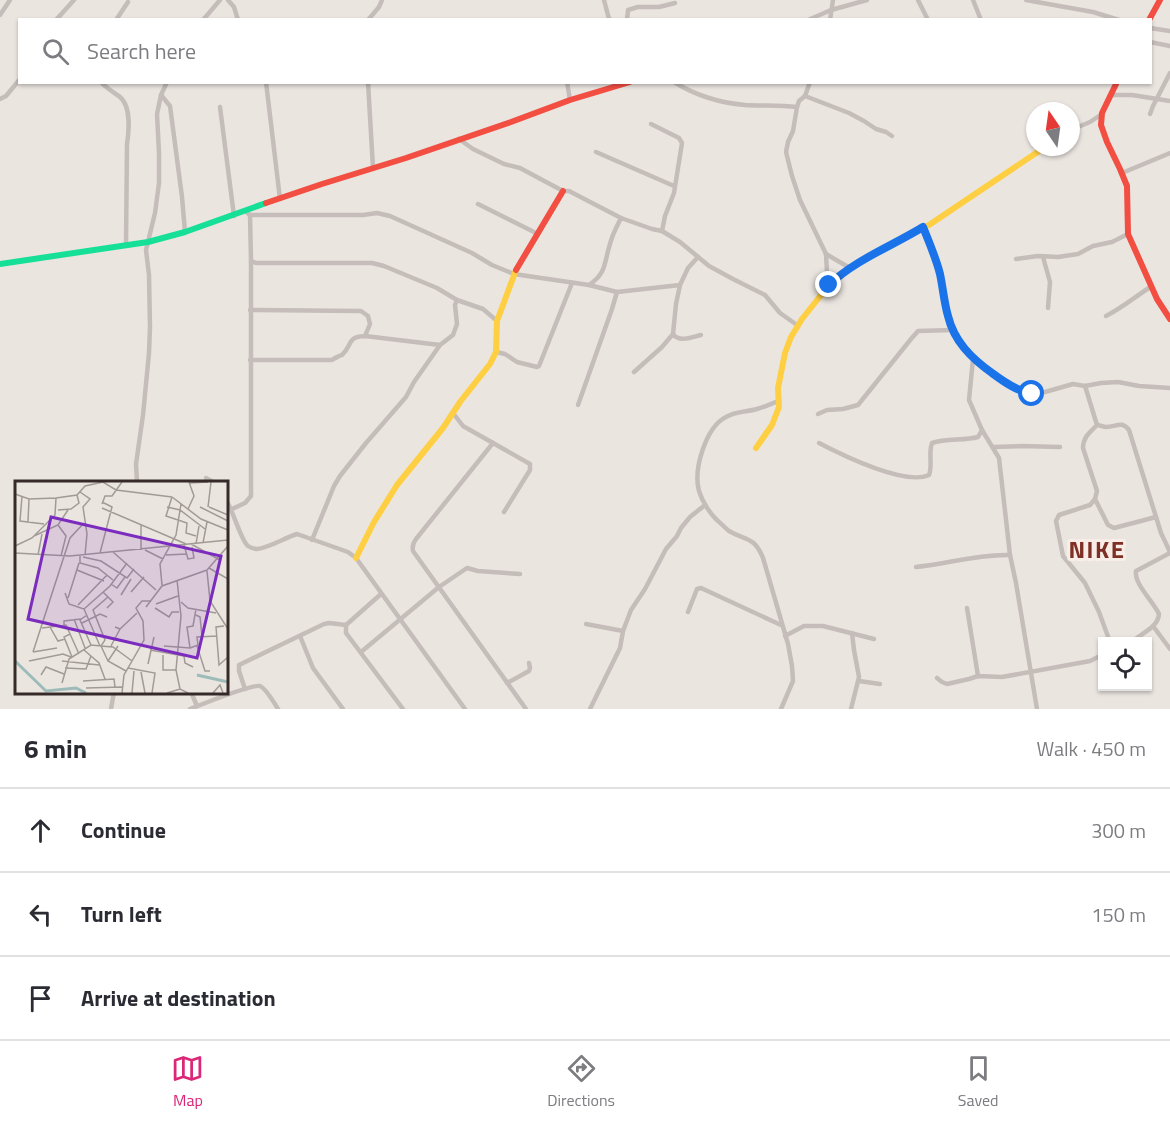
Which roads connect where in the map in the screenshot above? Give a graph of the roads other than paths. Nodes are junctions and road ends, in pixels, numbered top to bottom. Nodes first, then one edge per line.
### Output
1 (10, 0) edge
2 (74, 0) edge
3 (220, 0) edge
4 (228, 0) edge
5 (382, 0) edge
6 (604, 0) edge
7 (833, 0) edge
8 (867, 0) edge
9 (918, 0) edge
10 (973, 0) edge
11 (1026, 0) edge
12 (1160, 0) edge
13 (128, 2) dead end
14 (675, 3) dead end
15 (831, 10) junction
16 (0, 15) edge
17 (58, 18) edge
18 (117, 18) edge
19 (205, 18) edge
20 (237, 18) edge
21 (370, 18) edge
22 (609, 18) edge
23 (627, 18) edge
24 (813, 18) edge
25 (830, 18) edge
26 (927, 18) edge
27 (980, 18) edge
28 (1112, 18) edge
29 (1150, 18) edge
30 (1152, 28) edge
31 (1170, 31) edge
32 (1152, 42) edge
33 (1170, 46) edge
34 (1170, 73) edge
35 (18, 81) edge
36 (103, 84) edge
37 (166, 84) edge
38 (266, 84) edge
39 (368, 84) edge
40 (567, 84) edge
41 (623, 84) edge
42 (678, 84) edge
43 (809, 84) edge
44 (1116, 84) edge
45 (160, 95) junction
46 (1112, 95) junction
47 (805, 96) junction
48 (1157, 98) junction
49 (0, 99) edge
50 (570, 100) junction
51 (1170, 101) edge
52 (220, 107) dead end
53 (797, 107) junction
54 (1102, 114) junction
55 (1150, 114) dead end
56 (651, 124) dead end
57 (1080, 126) edge
58 (892, 136) dead end
59 (459, 139) junction
60 (596, 152) dead end
61 (1170, 153) edge
62 (1031, 156) edge
63 (373, 168) junction
64 (1122, 173) junction
65 (674, 186) junction
66 (564, 191) junction
67 (280, 199) junction
68 (478, 204) dead end
69 (248, 213) junction
70 (234, 216) junction
71 (621, 218) junction
72 (923, 227) junction
73 (662, 231) junction
74 (185, 232) junction
75 (538, 234) junction
76 (1128, 234) junction
77 (148, 242) junction
78 (126, 245) junction
79 (826, 254) junction
80 (1043, 256) junction
81 (698, 258) junction
82 (1016, 259) dead end
83 (251, 261) junction
84 (0, 264) edge
85 (850, 268) junction
86 (514, 274) junction
87 (572, 283) junction
88 (589, 285) junction
89 (680, 285) junction
90 (1152, 286) junction
91 (617, 292) junction
92 (820, 297) junction
93 (457, 300) junction
94 (1048, 308) dead end
95 (250, 310) junction
96 (1106, 316) dead end
97 (1170, 319) edge
98 (497, 321) junction
99 (797, 325) junction
100 (953, 330) junction
101 (673, 334) junction
102 (700, 335) dead end
103 (365, 336) junction
104 (440, 345) junction
105 (496, 352) junction
106 (973, 359) junction
107 (250, 360) junction
108 (634, 372) dead end
109 (1085, 386) junction
110 (1170, 388) edge
111 (779, 401) junction
112 (578, 405) dead end
113 (453, 412) junction
114 (818, 414) dead end
115 (1097, 425) junction
116 (982, 430) junction
117 (493, 443) junction
118 (819, 443) dead end
119 (993, 447) junction
120 (1060, 447) dead end
121 (756, 448) dead end
122 (206, 478) dead end
123 (137, 481) edge
124 (210, 481) edge
125 (1095, 499) junction
126 (228, 503) edge
127 (705, 505) junction
128 (232, 509) junction
129 (504, 512) dead end
130 (1156, 517) junction
131 (312, 540) junction
132 (1170, 553) edge
133 (1010, 555) junction
134 (356, 558) junction
135 (916, 567) dead end
136 (520, 574) dead end
137 (439, 587) junction
138 (381, 594) junction
139 (967, 608) dead end
140 (688, 612) dead end
141 (400, 619) junction
142 (586, 624) dead end
143 (346, 625) junction
144 (782, 626) junction
145 (1153, 626) junction
146 (623, 631) junction
147 (852, 633) junction
148 (300, 636) junction
149 (785, 636) junction
150 (1108, 637) edge
151 (1139, 637) edge
152 (874, 639) dead end
153 (1170, 649) edge
154 (361, 652) junction
155 (1098, 657) edge
156 (529, 663) dead end
157 (1031, 671) junction
158 (978, 676) junction
159 (937, 678) dead end
160 (859, 681) junction
161 (507, 683) junction
162 (880, 684) dead end
163 (245, 689) junction
164 (114, 694) edge
165 (191, 694) edge
166 (197, 706) junction
167 (111, 709) edge
168 (190, 709) edge
169 (278, 709) edge
170 (343, 709) edge
171 (403, 709) edge
172 (465, 709) edge
173 (526, 709) edge
174 (590, 709) edge
175 (781, 709) edge
176 (851, 709) edge
177 (1037, 709) edge

1 - 16 street
2 - 17 street
3 - 19 street
4 - 20 street
5 - 21 street
6 - 22 street
7 - 15 street
8 - 15 street
9 - 26 street
10 - 27 street
11 - 28 street
12 - 29 street
13 - 18 street
14 - 23 street
15 - 24 street
15 - 25 street
30 - 31 street
32 - 33 street
34 - 48 street
35 - 49 street
36 - 78 street
37 - 45 street
38 - 67 street
39 - 63 street
40 - 50 street
41 - 50 street
42 - 53 street
43 - 47 street
44 - 46 street
45 - 74 street
45 - 77 street
46 - 48 street
46 - 54 street
47 - 53 street
47 - 58 street
48 - 51 street
48 - 55 street
50 - 59 street
52 - 70 street
53 - 79 street
54 - 57 street
54 - 64 street
56 - 65 street
59 - 63 street
59 - 66 street
60 - 65 street
61 - 64 street
62 - 72 street
63 - 67 street
64 - 76 street
65 - 73 street
66 - 71 street
66 - 75 street
67 - 69 street
68 - 75 street
69 - 70 street
69 - 83 street
69 - 86 street
70 - 74 street
71 - 73 street
71 - 88 street
72 - 85 street
72 - 100 street
73 - 81 street
74 - 77 street
75 - 86 street
76 - 80 street
76 - 90 street
77 - 78 street
77 - 123 street
78 - 84 street
79 - 85 street
79 - 92 street
80 - 82 street
80 - 94 street
81 - 89 street
81 - 99 street
83 - 93 street
83 - 95 street
85 - 92 street
86 - 87 street
86 - 98 street
87 - 88 street
87 - 105 street
88 - 91 street
89 - 91 street
89 - 101 street
90 - 96 street
90 - 97 street
91 - 112 street
92 - 99 street
93 - 98 street
93 - 104 street
95 - 103 street
95 - 107 street
98 - 105 street
99 - 111 street
100 - 106 street
100 - 114 street
101 - 102 street
101 - 108 street
103 - 104 street
103 - 107 street
104 - 131 street
105 - 113 street
106 - 109 street
106 - 116 street
107 - 128 street
109 - 110 street
109 - 115 street
111 - 121 street
111 - 127 street
113 - 117 street
113 - 134 street
115 - 125 street
115 - 130 street
116 - 118 street
116 - 119 street
117 - 129 street
117 - 137 street
119 - 120 street
119 - 133 street
122 - 124 street
125 - 130 street
125 - 150 street
126 - 128 street
127 - 144 street
127 - 146 street
128 - 131 street
130 - 132 street
131 - 134 street
132 - 145 street
133 - 135 street
133 - 157 street
134 - 138 street
136 - 137 street
137 - 141 street
137 - 161 street
138 - 141 street
138 - 143 street
139 - 158 street
140 - 144 street
141 - 154 street
141 - 172 street
142 - 146 street
143 - 148 street
143 - 154 street
144 - 149 street
145 - 151 street
145 - 153 street
146 - 174 street
147 - 149 street
147 - 152 street
147 - 160 street
148 - 163 street
148 - 170 street
149 - 175 street
154 - 171 street
155 - 157 street
156 - 161 street
157 - 158 street
157 - 177 street
158 - 159 street
160 - 162 street
160 - 176 street
161 - 173 street
163 - 166 street
163 - 169 street
164 - 167 street
165 - 166 street
166 - 168 street

